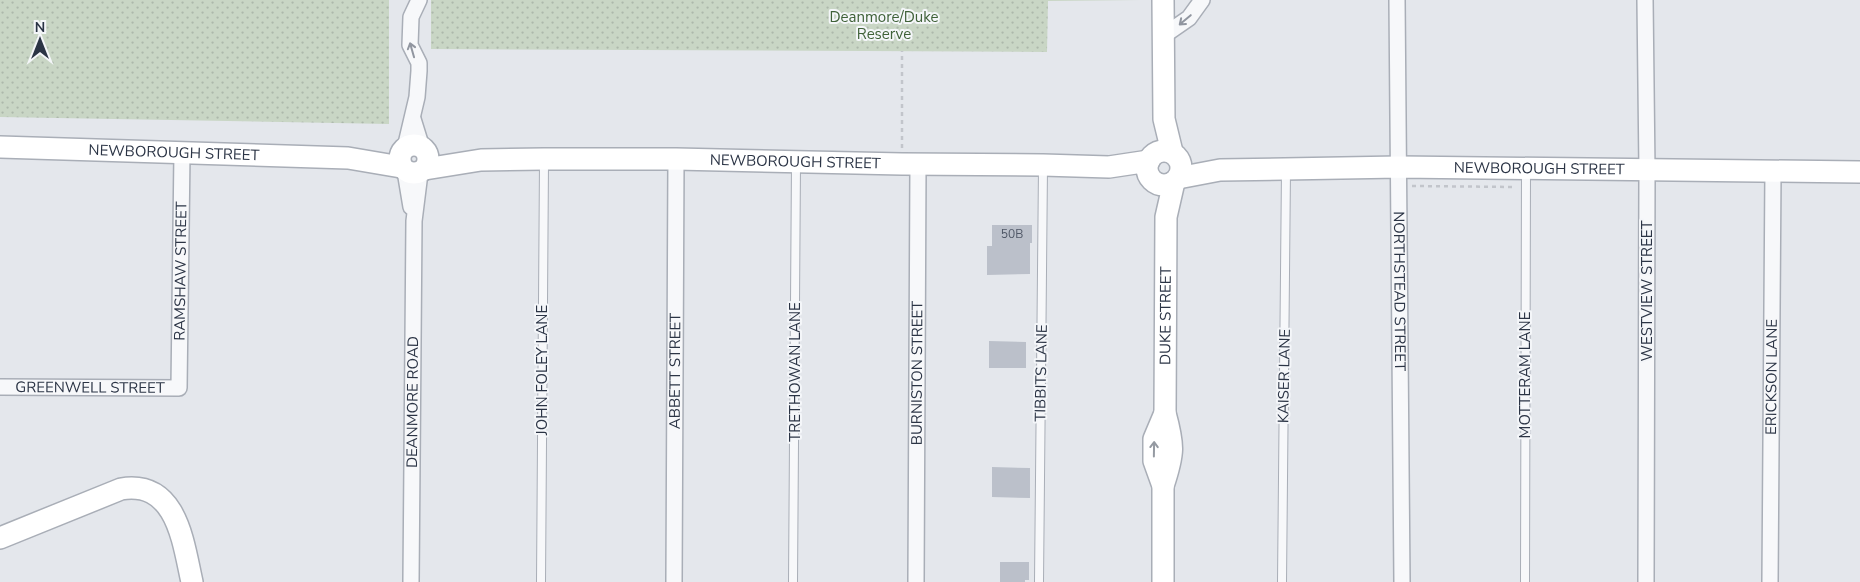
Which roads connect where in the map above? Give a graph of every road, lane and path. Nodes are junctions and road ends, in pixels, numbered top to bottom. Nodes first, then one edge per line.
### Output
1 (419, 0) edge
2 (1163, 0) edge
3 (1202, 0) edge
4 (1397, 0) edge
5 (1645, 0) edge
6 (1163, 36) junction
7 (902, 51) dead end
8 (0, 147) edge
9 (182, 153) junction
10 (544, 159) junction
11 (676, 159) junction
12 (413, 160) junction
13 (796, 162) junction
14 (910, 165) junction
15 (1043, 165) junction
16 (1400, 167) junction
17 (1164, 168) junction
18 (1526, 168) junction
19 (1286, 170) junction
20 (1647, 170) junction
21 (1774, 171) junction
22 (1860, 172) edge
23 (0, 387) edge
24 (179, 388) joint
25 (0, 538) edge
26 (0, 551) edge
27 (181, 582) edge
28 (192, 582) edge
29 (411, 582) edge
30 (541, 582) edge
31 (674, 582) edge
32 (793, 582) edge
33 (916, 582) edge
34 (1039, 582) edge
35 (1163, 582) edge
36 (1282, 582) edge
37 (1402, 582) edge
38 (1525, 582) edge
39 (1646, 582) edge
40 (1770, 582) edge

12 -> 1 street
2 - 6 street, DUKE STREET
3 -> 6 street
4 - 16 street, NORTHSTEAD STREET
5 - 20 street, WESTVIEW STREET
6 - 17 street, DUKE STREET
7 - 14 path
8 - 9 street, NEWBOROUGH STREET
9 - 12 street, NEWBOROUGH STREET
9 - 24 street, RAMSHAW STREET
10 - 11 street, NEWBOROUGH STREET
10 - 12 street, NEWBOROUGH STREET
10 - 30 lane, JOHN FOLEY LANE
11 - 13 street, NEWBOROUGH STREET
11 - 31 street, ABBETT STREET
12 - 29 street, DEANMORE ROAD
13 - 14 street, NEWBOROUGH STREET
13 - 32 lane, TRETHOWAN LANE
14 - 15 street, NEWBOROUGH STREET
14 - 33 street, BURNISTON STREET
15 - 17 street, NEWBOROUGH STREET
15 - 34 lane, TIBBITS LANE
16 - 18 street, NEWBOROUGH STREET
16 - 19 street, NEWBOROUGH STREET
16 - 37 street, NORTHSTEAD STREET
17 - 19 street, NEWBOROUGH STREET
17 - 35 street, DUKE STREET
18 - 20 street, NEWBOROUGH STREET
18 - 38 lane, MOTTERAM LANE
19 - 36 lane, KAISER LANE
20 - 21 street, NEWBOROUGH STREET
20 - 39 street, WESTVIEW STREET
21 - 22 street, NEWBOROUGH STREET
21 - 40 street, ERICKSON LANE
23 - 24 street, GREENWELL STREET
25 - 28 street
26 - 27 street

